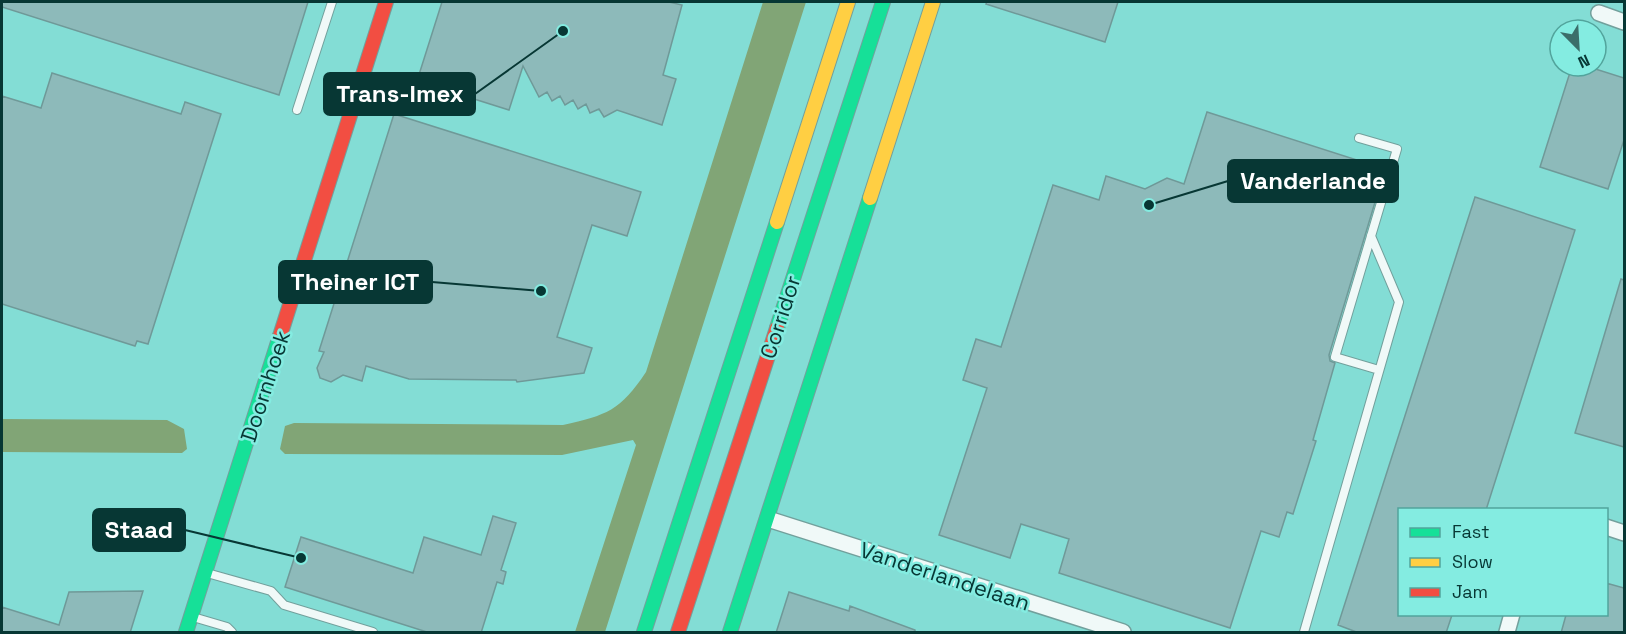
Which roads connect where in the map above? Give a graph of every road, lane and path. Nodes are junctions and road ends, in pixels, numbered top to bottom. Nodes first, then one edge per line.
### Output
1 (332, 2) edge
2 (386, 2) edge
3 (848, 2) edge
4 (883, 2) edge
5 (933, 2) edge
6 (1599, 13) dead end
7 (1624, 22) edge
8 (297, 110) dead end
9 (1359, 138) dead end
10 (1371, 236) junction
11 (1379, 370) junction
12 (768, 519) junction
13 (1608, 528) edge
14 (1624, 533) edge
15 (206, 572) junction
16 (192, 616) junction
17 (1512, 616) edge
18 (186, 633) edge
19 (232, 633) edge
20 (373, 633) edge
21 (644, 633) edge
22 (678, 633) edge
23 (730, 633) edge
24 (1123, 633) edge
25 (1304, 633) edge
26 (1507, 633) edge

1 - 8 lane
2 - 15 street, Doornhoek
3 - 21 street, Corridor
4 - 22 street, Corridor
5 - 12 street
6 - 7 street
9 - 10 lane
10 - 11 lane
10 - 11 lane
11 - 25 lane
12 - 23 street
12 - 24 street, Vanderlandelaan
13 - 14 street
15 - 16 street, Doornhoek
15 - 20 lane
16 - 18 street, Doornhoek
16 - 19 lane
17 - 26 street

